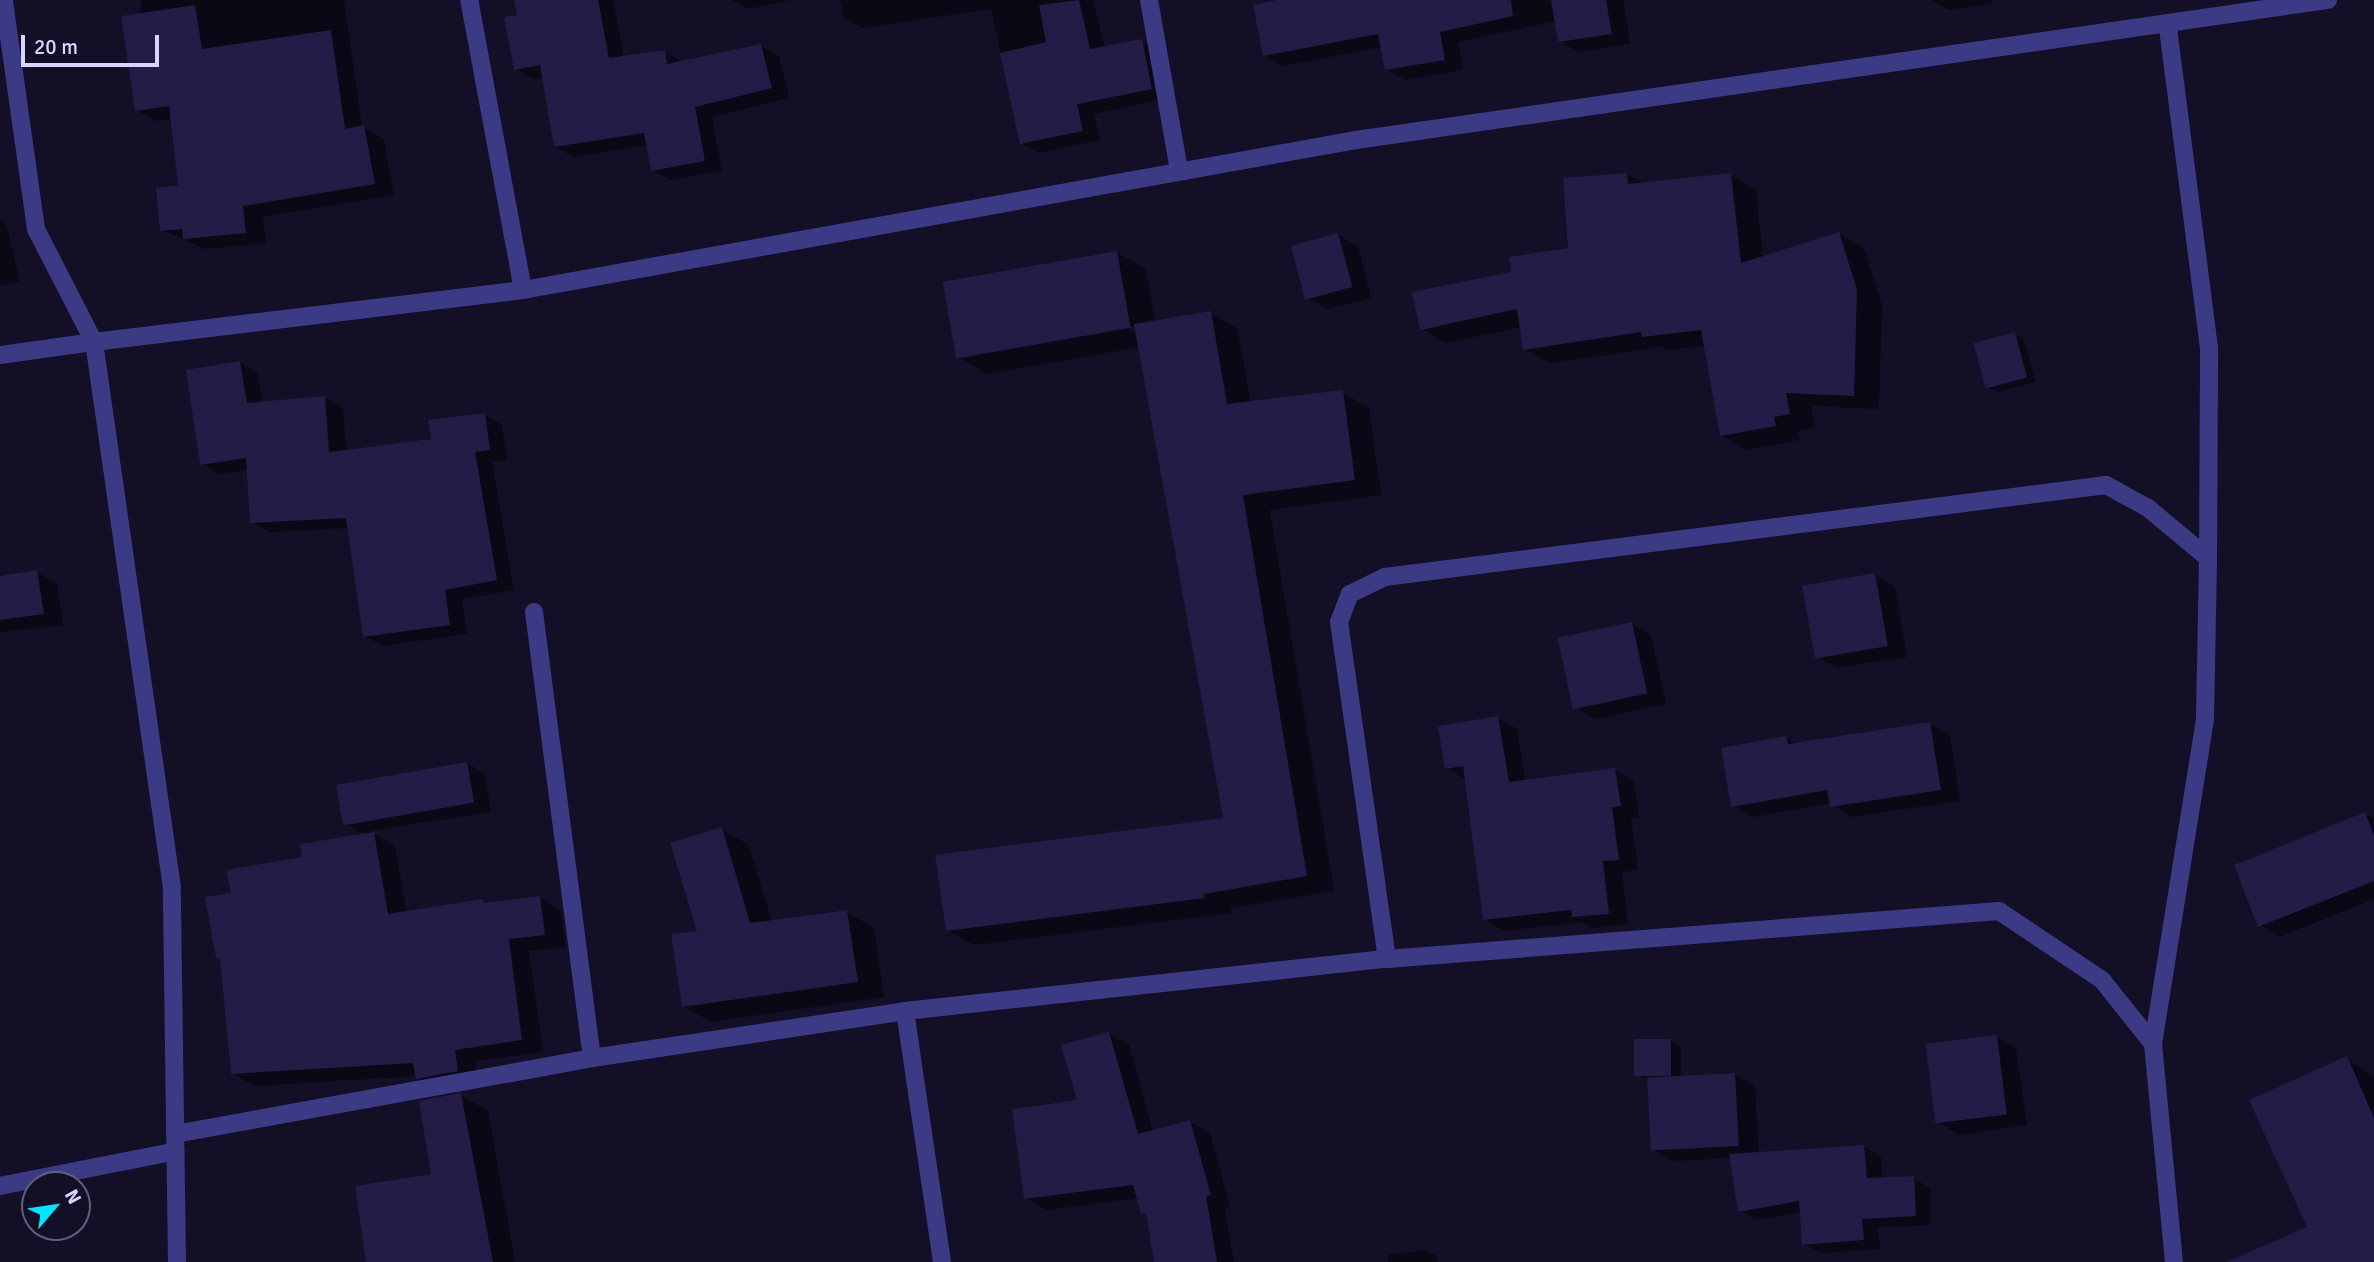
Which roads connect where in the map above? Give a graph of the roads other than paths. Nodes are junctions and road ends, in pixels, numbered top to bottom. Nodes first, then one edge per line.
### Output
1 (4, 0) edge
2 (469, 0) edge
3 (1149, 0) edge
4 (2328, 0) edge
5 (2168, 26) junction
6 (1179, 171) junction
7 (523, 290) junction
8 (94, 342) junction
9 (0, 355) edge
10 (2208, 558) junction
11 (534, 612) dead end
12 (1387, 959) junction
13 (905, 1011) junction
14 (2153, 1044) junction
15 (592, 1058) junction
16 (175, 1143) junction
17 (0, 1186) edge
18 (177, 1262) edge
19 (942, 1262) edge
20 (2174, 1262) edge

1 - 8 street
2 - 7 street
3 - 6 street
4 - 5 street
5 - 6 street
5 - 10 street
6 - 7 street
7 - 8 street
8 - 9 street
8 - 16 street
10 - 12 street
10 - 14 street
11 - 15 street
12 - 13 street
12 - 14 street
13 - 15 street
13 - 19 street
14 - 20 street
15 - 16 street
16 - 17 street
16 - 18 street

